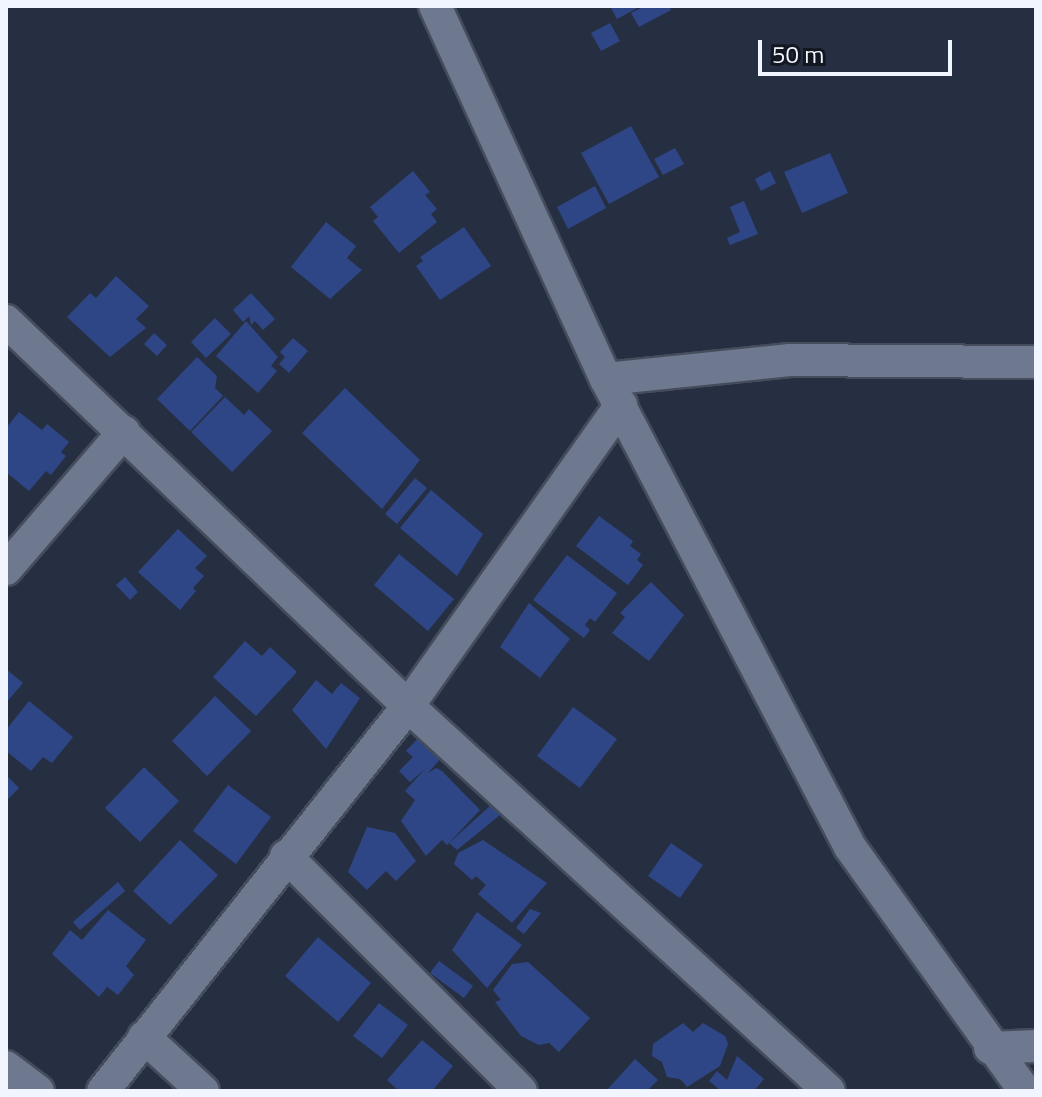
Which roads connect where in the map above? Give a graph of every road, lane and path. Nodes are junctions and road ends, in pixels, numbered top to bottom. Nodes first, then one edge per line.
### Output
1 (435, 6) edge
2 (6, 321) edge
3 (1036, 362) edge
4 (614, 392) junction
5 (124, 432) junction
6 (6, 569) edge
7 (408, 706) junction
8 (286, 856) junction
9 (144, 1037) junction
10 (1036, 1046) edge
11 (990, 1048) junction
12 (6, 1067) edge
13 (38, 1091) edge
14 (103, 1091) edge
15 (203, 1091) edge
16 (521, 1091) edge
17 (829, 1091) edge
18 (1025, 1091) edge

1 - 4 street
2 - 5 street
3 - 4 street
4 - 7 street
4 - 11 street
5 - 6 street
5 - 7 street
7 - 8 street
7 - 17 street
8 - 9 street
8 - 16 street
9 - 14 street
9 - 15 street
10 - 11 street
11 - 18 street
12 - 13 street

